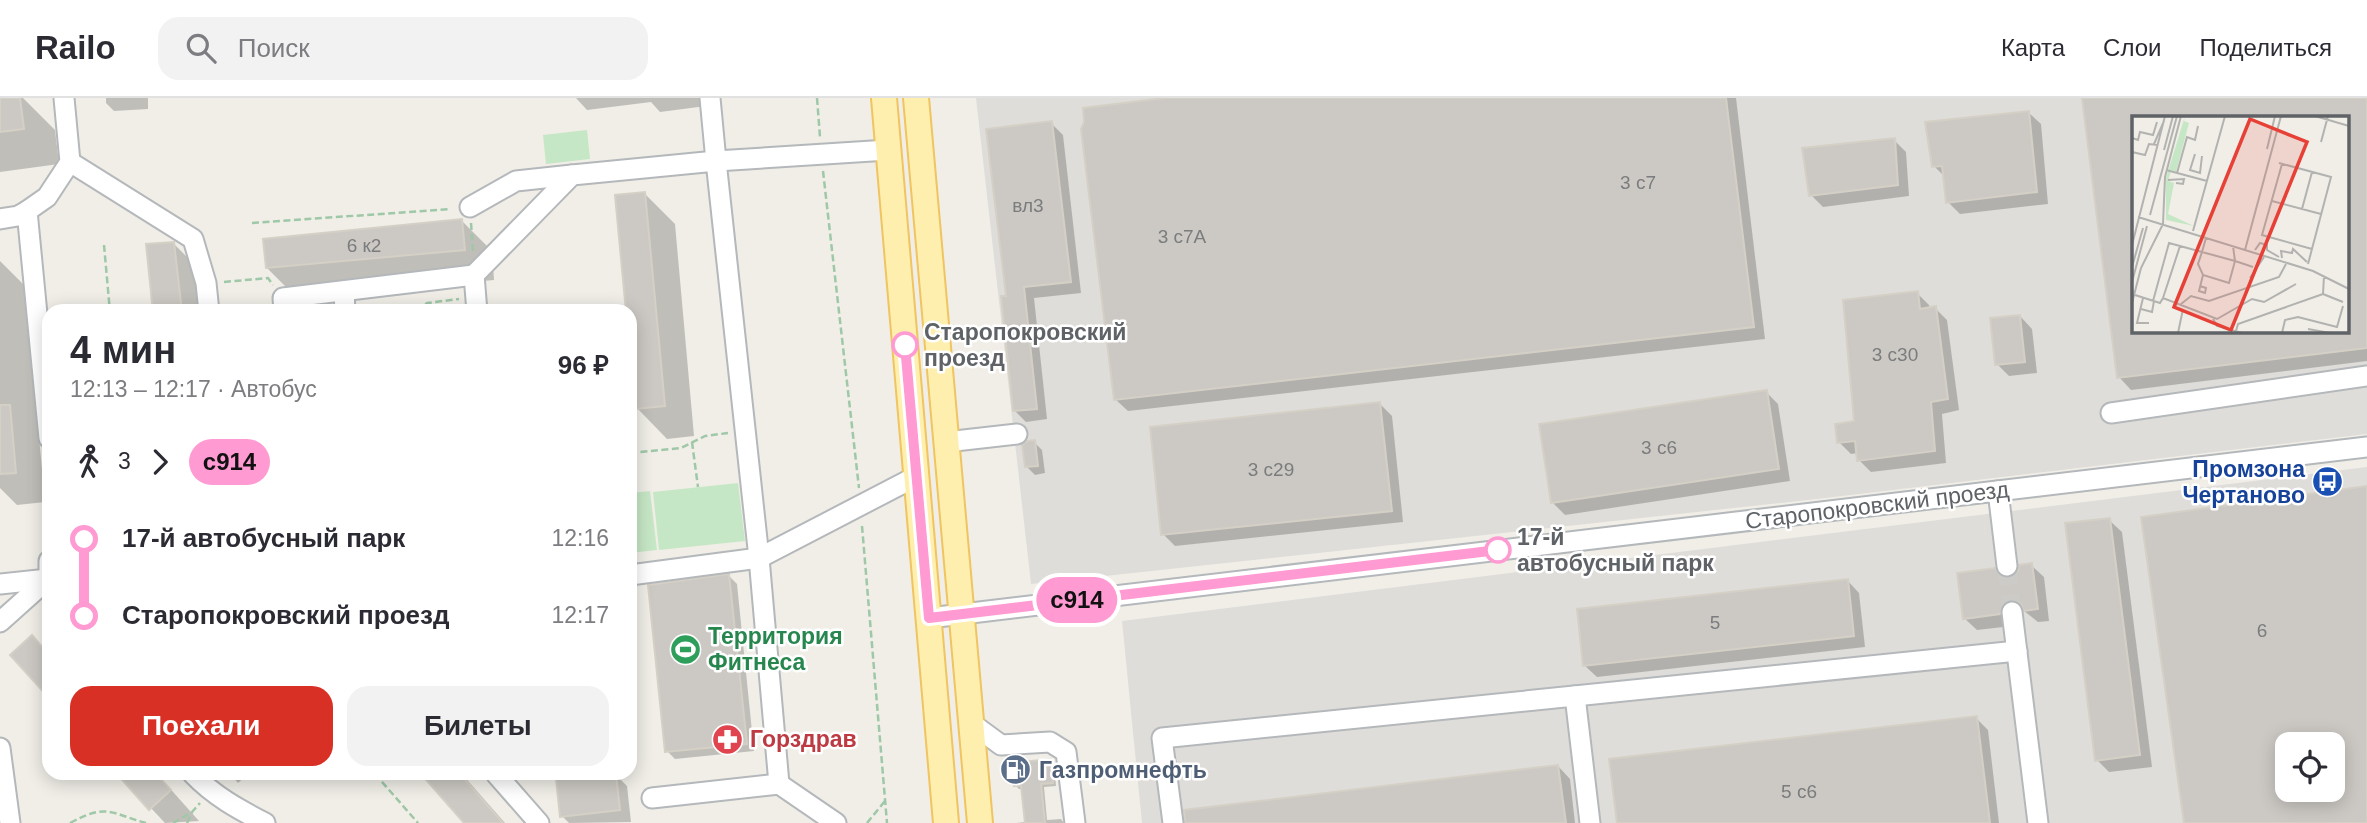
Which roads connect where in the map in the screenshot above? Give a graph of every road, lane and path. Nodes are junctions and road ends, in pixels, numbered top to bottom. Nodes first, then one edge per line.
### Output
1 (64, 98) edge
2 (710, 98) edge
3 (817, 98) edge
4 (915, 102) edge
5 (887, 103) edge
6 (888, 150) junction
7 (821, 155) junction
8 (716, 161) junction
9 (70, 162) junction
10 (572, 175) junction
11 (470, 207) junction
12 (27, 211) junction
13 (0, 219) edge
14 (252, 223) dead end
15 (104, 245) dead end
16 (474, 275) junction
17 (206, 283) junction
18 (344, 291) junction
19 (109, 304) edge
20 (208, 304) edge
21 (284, 304) edge
22 (345, 304) edge
23 (426, 304) edge
24 (476, 304) edge
25 (42, 366) edge
26 (2367, 376) edge
27 (2111, 413) dead end
28 (746, 430) junction
29 (1017, 434) dead end
30 (692, 442) junction
31 (946, 442) junction
32 (2367, 447) edge
33 (637, 453) edge
34 (917, 476) junction
35 (698, 487) dead end
36 (1998, 491) junction
37 (860, 505) junction
38 (759, 558) junction
39 (2007, 566) tunnel mouth
40 (637, 574) edge
41 (42, 577) edge
42 (42, 583) edge
43 (0, 584) edge
44 (2012, 612) tunnel mouth
45 (961, 614) junction
46 (929, 618) junction
47 (0, 622) edge
48 (2017, 651) junction
49 (1575, 696) junction
50 (971, 723) junction
51 (0, 748) edge
52 (2, 771) edge
53 (200, 780) edge
54 (380, 780) edge
55 (501, 780) edge
56 (779, 784) junction
57 (204, 798) dead end
58 (652, 799) dead end
59 (885, 801) junction
60 (192, 812) junction
61 (132, 817) junction
62 (10, 823) edge
63 (70, 823) edge
64 (137, 823) edge
65 (146, 823) edge
66 (173, 823) edge
67 (187, 823) edge
68 (264, 823) edge
69 (418, 823) edge
70 (539, 823) edge
71 (836, 823) edge
72 (867, 823) edge
73 (887, 823) edge
74 (946, 823) edge
75 (980, 823) edge
76 (1075, 823) edge
77 (1172, 823) edge
78 (1590, 823) edge
79 (2038, 823) edge

1 - 9 street
2 - 8 street
3 - 7 path
4 - 31 main road
5 - 6 main road
6 - 7 street
6 - 34 main road
7 - 8 street
7 - 37 path
8 - 10 street
8 - 28 street
9 - 12 street
9 - 17 street
10 - 11 street
10 - 16 street
11 - 14 path
11 - 16 path
12 - 13 street
12 - 25 street
15 - 19 path
16 - 18 street
16 - 24 street
17 - 20 street
17 - 21 path
18 - 21 street
18 - 22 street
23 - 24 path
26 - 27 street
28 - 30 path
28 - 38 street
29 - 31 street
30 - 33 path
30 - 35 path
31 - 45 main road
32 - 36 street, Старопокровский проезд
34 - 37 street
34 - 46 main road
36 - 39 street
36 - 45 street, Старопокровский проезд
37 - 38 street
37 - 59 path
38 - 40 street
38 - 56 street
41 - 43 street
42 - 47 street
44 - 48 street
45 - 46 street, Старопокровский проезд
45 - 50 main road
46 - 74 main road
48 - 49 street
48 - 79 street
49 - 77 street
49 - 78 street
50 - 75 main road
50 - 76 street
51 - 52 street
52 - 62 street
53 - 68 street
54 - 69 path
55 - 70 street
56 - 58 street
56 - 71 street
57 - 60 path
59 - 72 path
59 - 73 path
60 - 66 path
60 - 67 path
61 - 63 path
61 - 64 path
61 - 65 path

